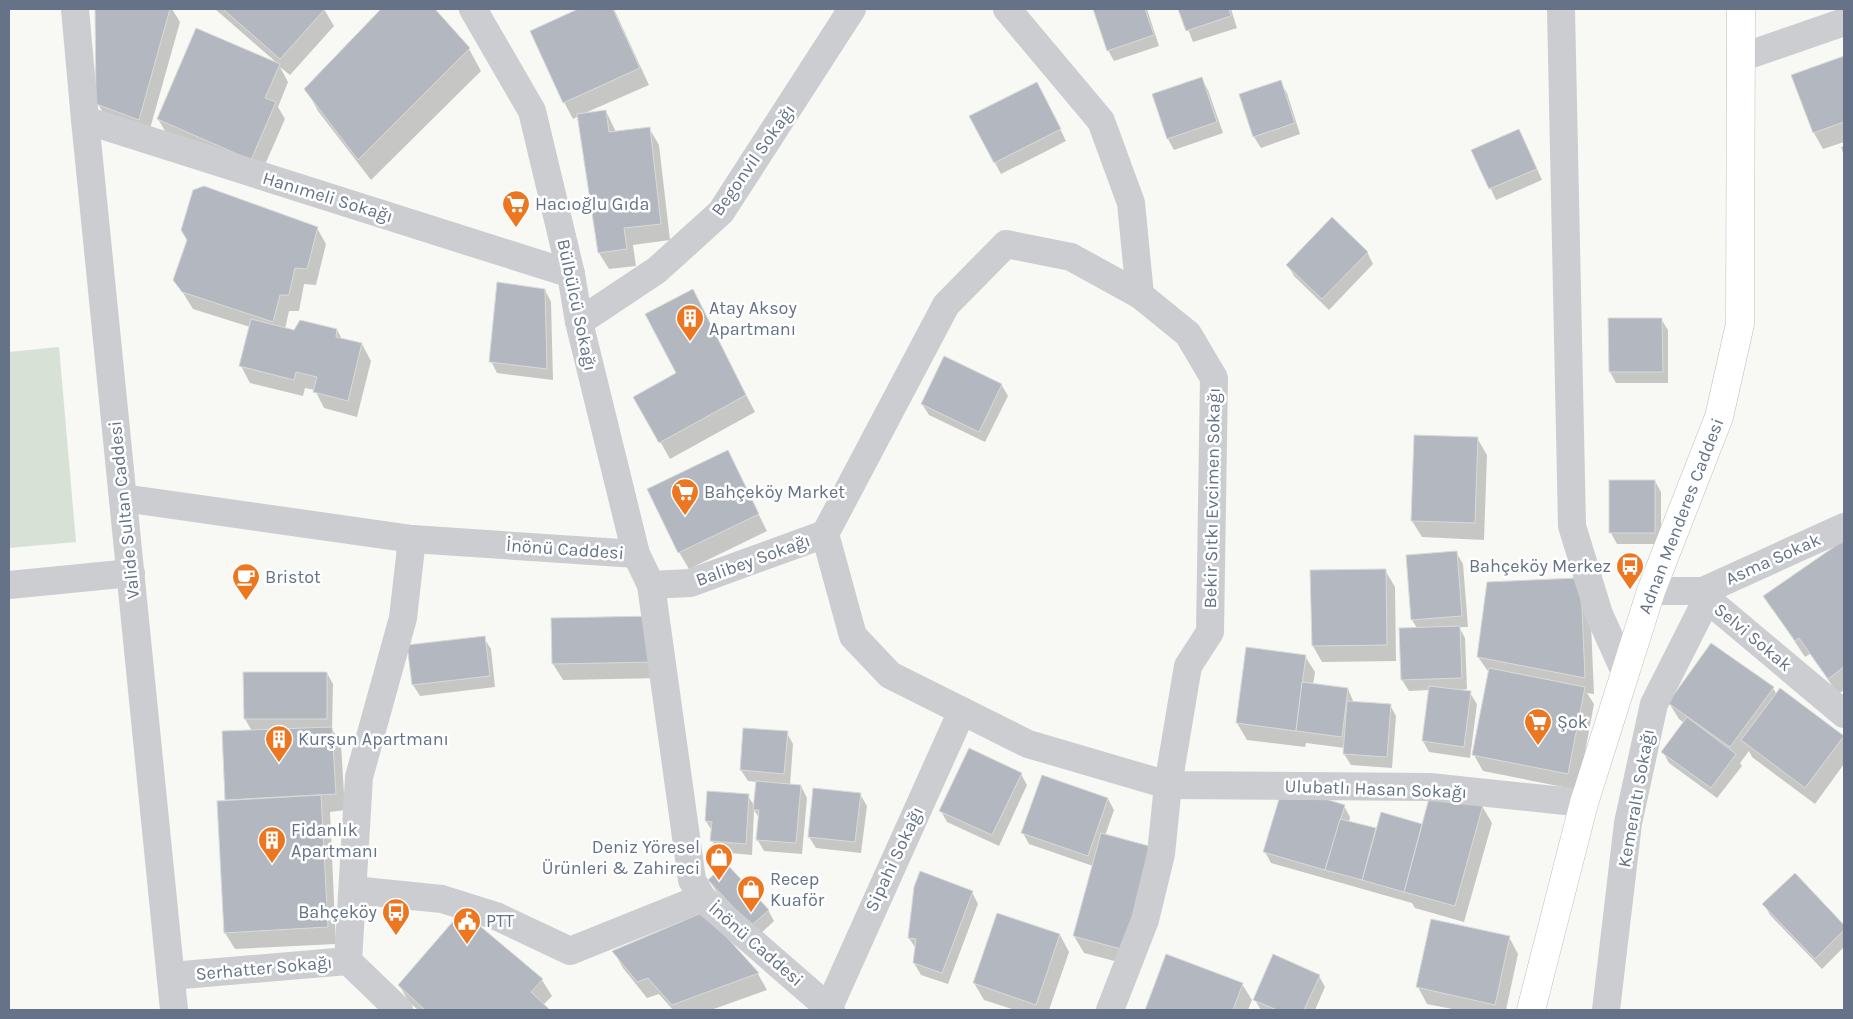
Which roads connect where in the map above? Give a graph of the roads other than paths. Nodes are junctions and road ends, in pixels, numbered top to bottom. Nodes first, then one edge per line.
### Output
1 (75, 9) edge
2 (473, 9) edge
3 (852, 9) edge
4 (1007, 9) edge
5 (1561, 9) edge
6 (1741, 9) edge
7 (1844, 22) edge
8 (1740, 58) junction
9 (85, 120) junction
10 (571, 274) junction
11 (1140, 296) junction
12 (579, 322) junction
13 (123, 498) junction
14 (1844, 527) edge
15 (825, 534) junction
16 (412, 539) junction
17 (636, 554) junction
18 (131, 574) junction
19 (9, 585) edge
20 (651, 585) junction
21 (1651, 590) junction
22 (1705, 594) junction
23 (1625, 672) junction
24 (962, 711) junction
25 (1844, 714) edge
26 (1168, 785) junction
27 (1584, 803) junction
28 (353, 890) junction
29 (702, 898) junction
30 (348, 961) junction
31 (171, 976) junction
32 (830, 1009) edge
33 (174, 1010) edge
34 (400, 1010) edge
35 (1110, 1010) edge
36 (1531, 1010) edge
37 (1606, 1010) edge

1 - 9 street, Valide Sultan Caddesi
2 - 10 street, Bülbülcü Sokağı
3 - 12 street, Begonvil Sokağı
4 - 11 street
5 - 23 street
6 - 8 main road, Adnan Menderes Caddesi
7 - 8 street
8 - 21 main road, Adnan Menderes Caddesi
9 - 10 street, Hanımeli Sokağı
9 - 13 street, Valide Sultan Caddesi
10 - 12 street, Bülbülcü Sokağı
11 - 15 street, Bekir Sıtkı Evcimen Sokağı
11 - 26 street, Bekir Sıtkı Evcimen Sokağı
12 - 17 street, Bülbülcü Sokağı
13 - 16 street, İnönü Caddesi
13 - 18 street, Valide Sultan Caddesi
14 - 22 street, Asma Sokak
15 - 20 street, Balibey Sokağı
15 - 24 street, Ulubatlı Hasan Sokağı
16 - 17 street, İnönü Caddesi
16 - 28 street, Serhatter Sokağı
17 - 20 street, İnönü Caddesi
18 - 19 street
18 - 31 street, Valide Sultan Caddesi
20 - 29 street, İnönü Caddesi
21 - 22 street, Selvi Sokak
21 - 23 main road, Adnan Menderes Caddesi
22 - 25 street, Selvi Sokak
22 - 37 street, Kemeraltı Sokağı
23 - 27 main road, Adnan Menderes Caddesi
24 - 26 street, Ulubatlı Hasan Sokağı
24 - 32 street, Sipahi Sokağı
26 - 27 street, Ulubatlı Hasan Sokağı
26 - 35 street, Bekir Sıtkı Evcimen Sokağı
27 - 36 main road, Adnan Menderes Caddesi
28 - 29 street
28 - 30 street, Serhatter Sokağı
29 - 32 street, İnönü Caddesi
30 - 31 street, Serhatter Sokağı
30 - 34 street
31 - 33 street, Valide Sultan Caddesi

